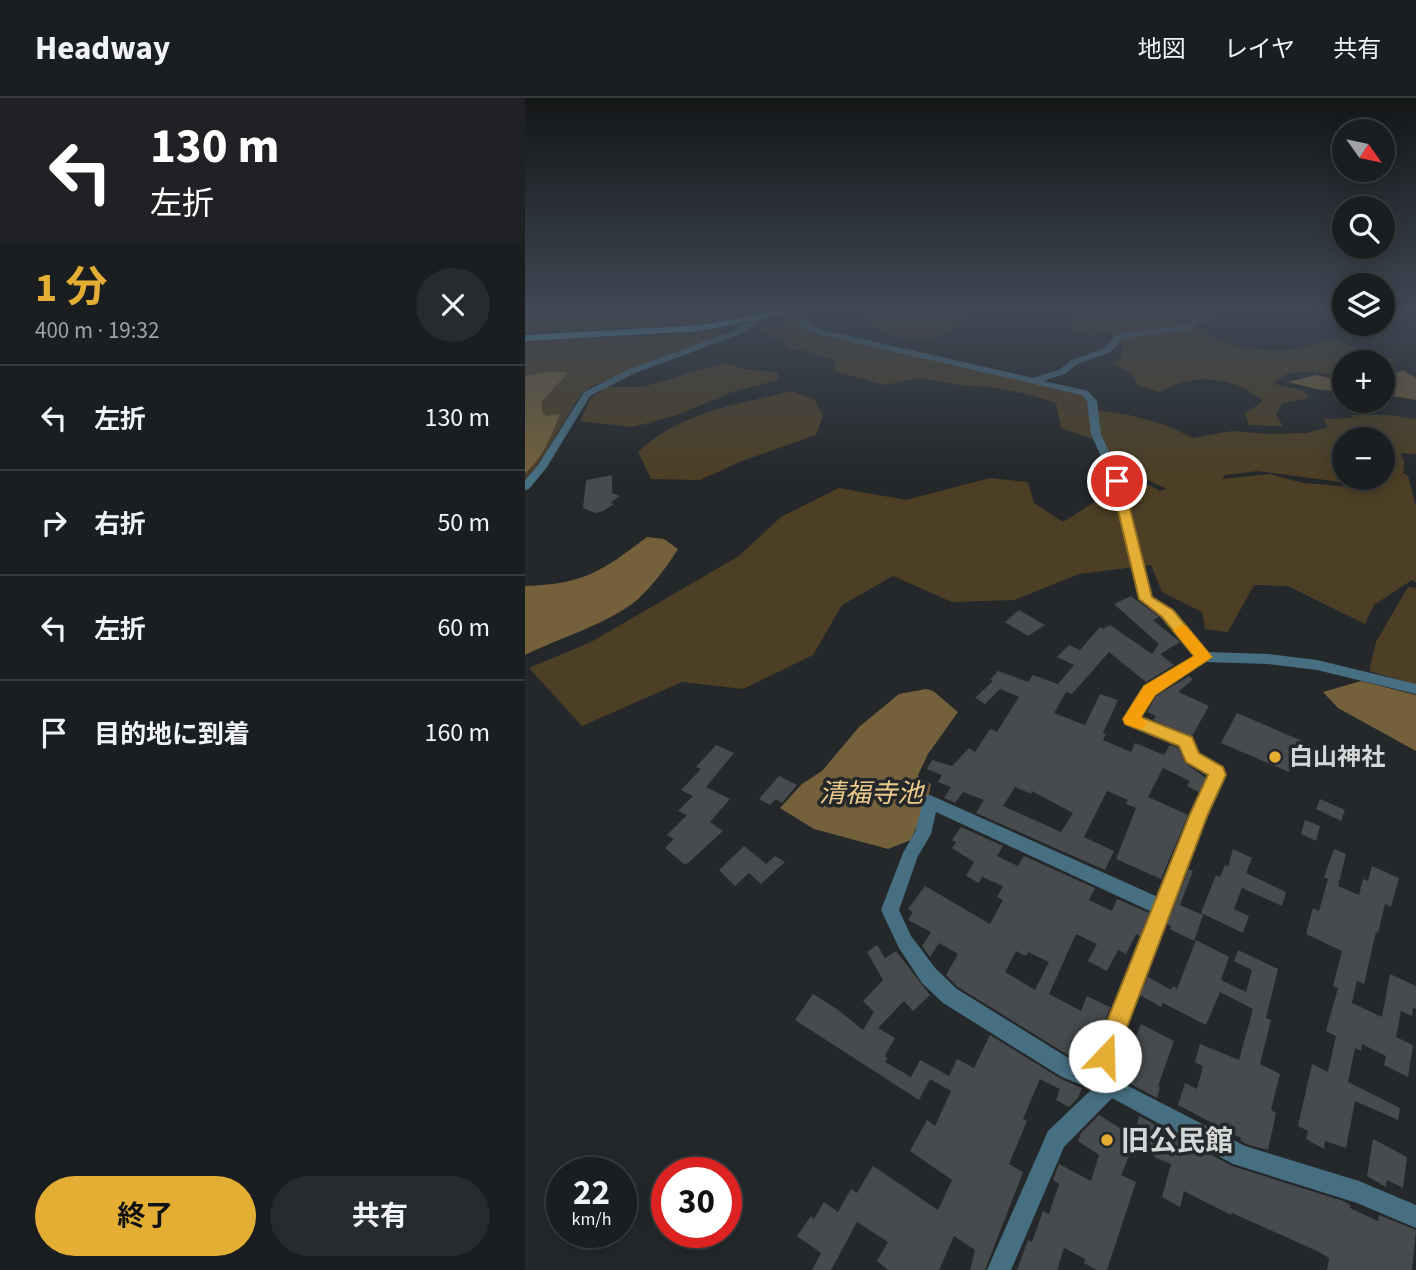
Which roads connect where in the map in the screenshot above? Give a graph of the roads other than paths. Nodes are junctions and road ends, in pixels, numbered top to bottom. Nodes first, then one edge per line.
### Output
1 (643, 367) edge
2 (967, 367) edge
3 (1069, 367) edge
4 (1032, 382) junction
5 (525, 487) edge
6 (1204, 657) junction
7 (1416, 689) edge
8 (1162, 908) junction
9 (1103, 1083) junction
10 (1416, 1217) edge
11 (999, 1270) edge

1 - 5 street
2 - 4 street
3 - 4 street
4 - 6 street
6 - 7 street
6 - 8 street
8 - 9 street
8 - 9 street
9 - 10 street
9 - 11 street

